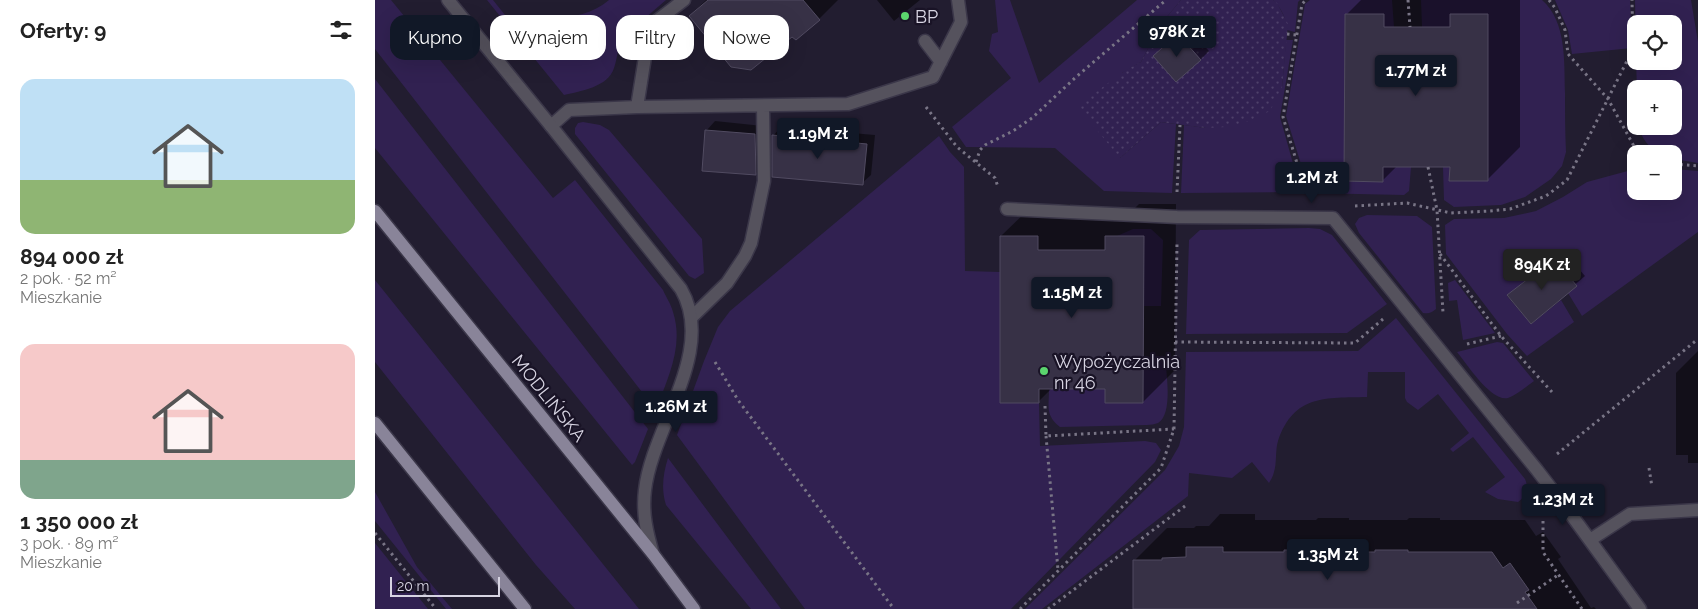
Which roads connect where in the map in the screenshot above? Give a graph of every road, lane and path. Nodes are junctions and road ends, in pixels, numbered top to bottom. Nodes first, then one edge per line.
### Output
1 (448, 0) edge
2 (684, 0) edge
3 (958, 0) edge
4 (1166, 0) edge
5 (1306, 0) edge
6 (1408, 0) edge
7 (1549, 0) edge
8 (1632, 0) edge
9 (1410, 27) dead end
10 (1287, 34) dead end
11 (1297, 35) junction
12 (925, 42) dead end
13 (941, 62) junction
14 (909, 85) junction
15 (1608, 99) junction
16 (763, 106) junction
17 (637, 107) junction
18 (1180, 125) dead end
19 (551, 126) junction
20 (1633, 145) edge
21 (976, 162) junction
22 (1682, 165) edge
23 (1698, 166) edge
24 (1428, 167) dead end
25 (1007, 209) joint
26 (1437, 210) junction
27 (375, 211) edge
28 (1177, 217) junction
29 (1314, 218) junction
30 (1333, 218) junction
31 (1439, 254) junction
32 (1403, 303) junction
33 (692, 317) junction
34 (1501, 336) junction
35 (1698, 339) edge
36 (1175, 342) junction
37 (712, 356) dead end
38 (1445, 356) junction
39 (1552, 392) dead end
40 (1045, 406) dead end
41 (375, 423) edge
42 (1174, 428) junction
43 (1047, 436) junction
44 (1537, 470) junction
45 (1185, 506) dead end
46 (1698, 510) edge
47 (1543, 513) dead end
48 (375, 533) edge
49 (1589, 540) junction
50 (653, 554) junction
51 (1058, 571) junction
52 (1559, 575) junction
53 (1517, 603) dead end
54 (436, 609) edge
55 (525, 609) edge
56 (694, 609) edge
57 (894, 609) edge
58 (1020, 609) edge
59 (1048, 609) edge
60 (1582, 609) edge
61 (1640, 609) edge

1 - 19 street
2 - 17 street
3 - 13 street
4 - 21 path
5 - 11 path
6 - 9 path
7 - 15 path
8 - 15 path
10 - 11 path
11 - 29 path
12 - 13 street
13 - 14 street
14 - 16 street
14 - 21 path
15 - 20 path
15 - 26 path
16 - 17 street
16 - 33 street
17 - 19 street
18 - 28 path
19 - 33 street
21 - 25 path
22 - 23 path
24 - 26 path
25 - 28 street
26 - 30 path
26 - 31 path
27 - 50 main road, MODLIŃSKA
28 - 29 street
28 - 36 path
29 - 30 street
30 - 32 street
31 - 34 path
31 - 38 path
32 - 36 path
32 - 38 street
33 - 50 street
34 - 38 path
34 - 39 path
35 - 44 path
36 - 42 path
37 - 57 path
38 - 44 street
40 - 43 path
41 - 55 main road
42 - 43 path
42 - 51 path
43 - 51 path
44 - 49 street
45 - 59 path
46 - 49 street
47 - 52 path
48 - 54 path
49 - 61 street
50 - 56 main road, MODLIŃSKA
51 - 58 path
52 - 53 path
52 - 60 path

